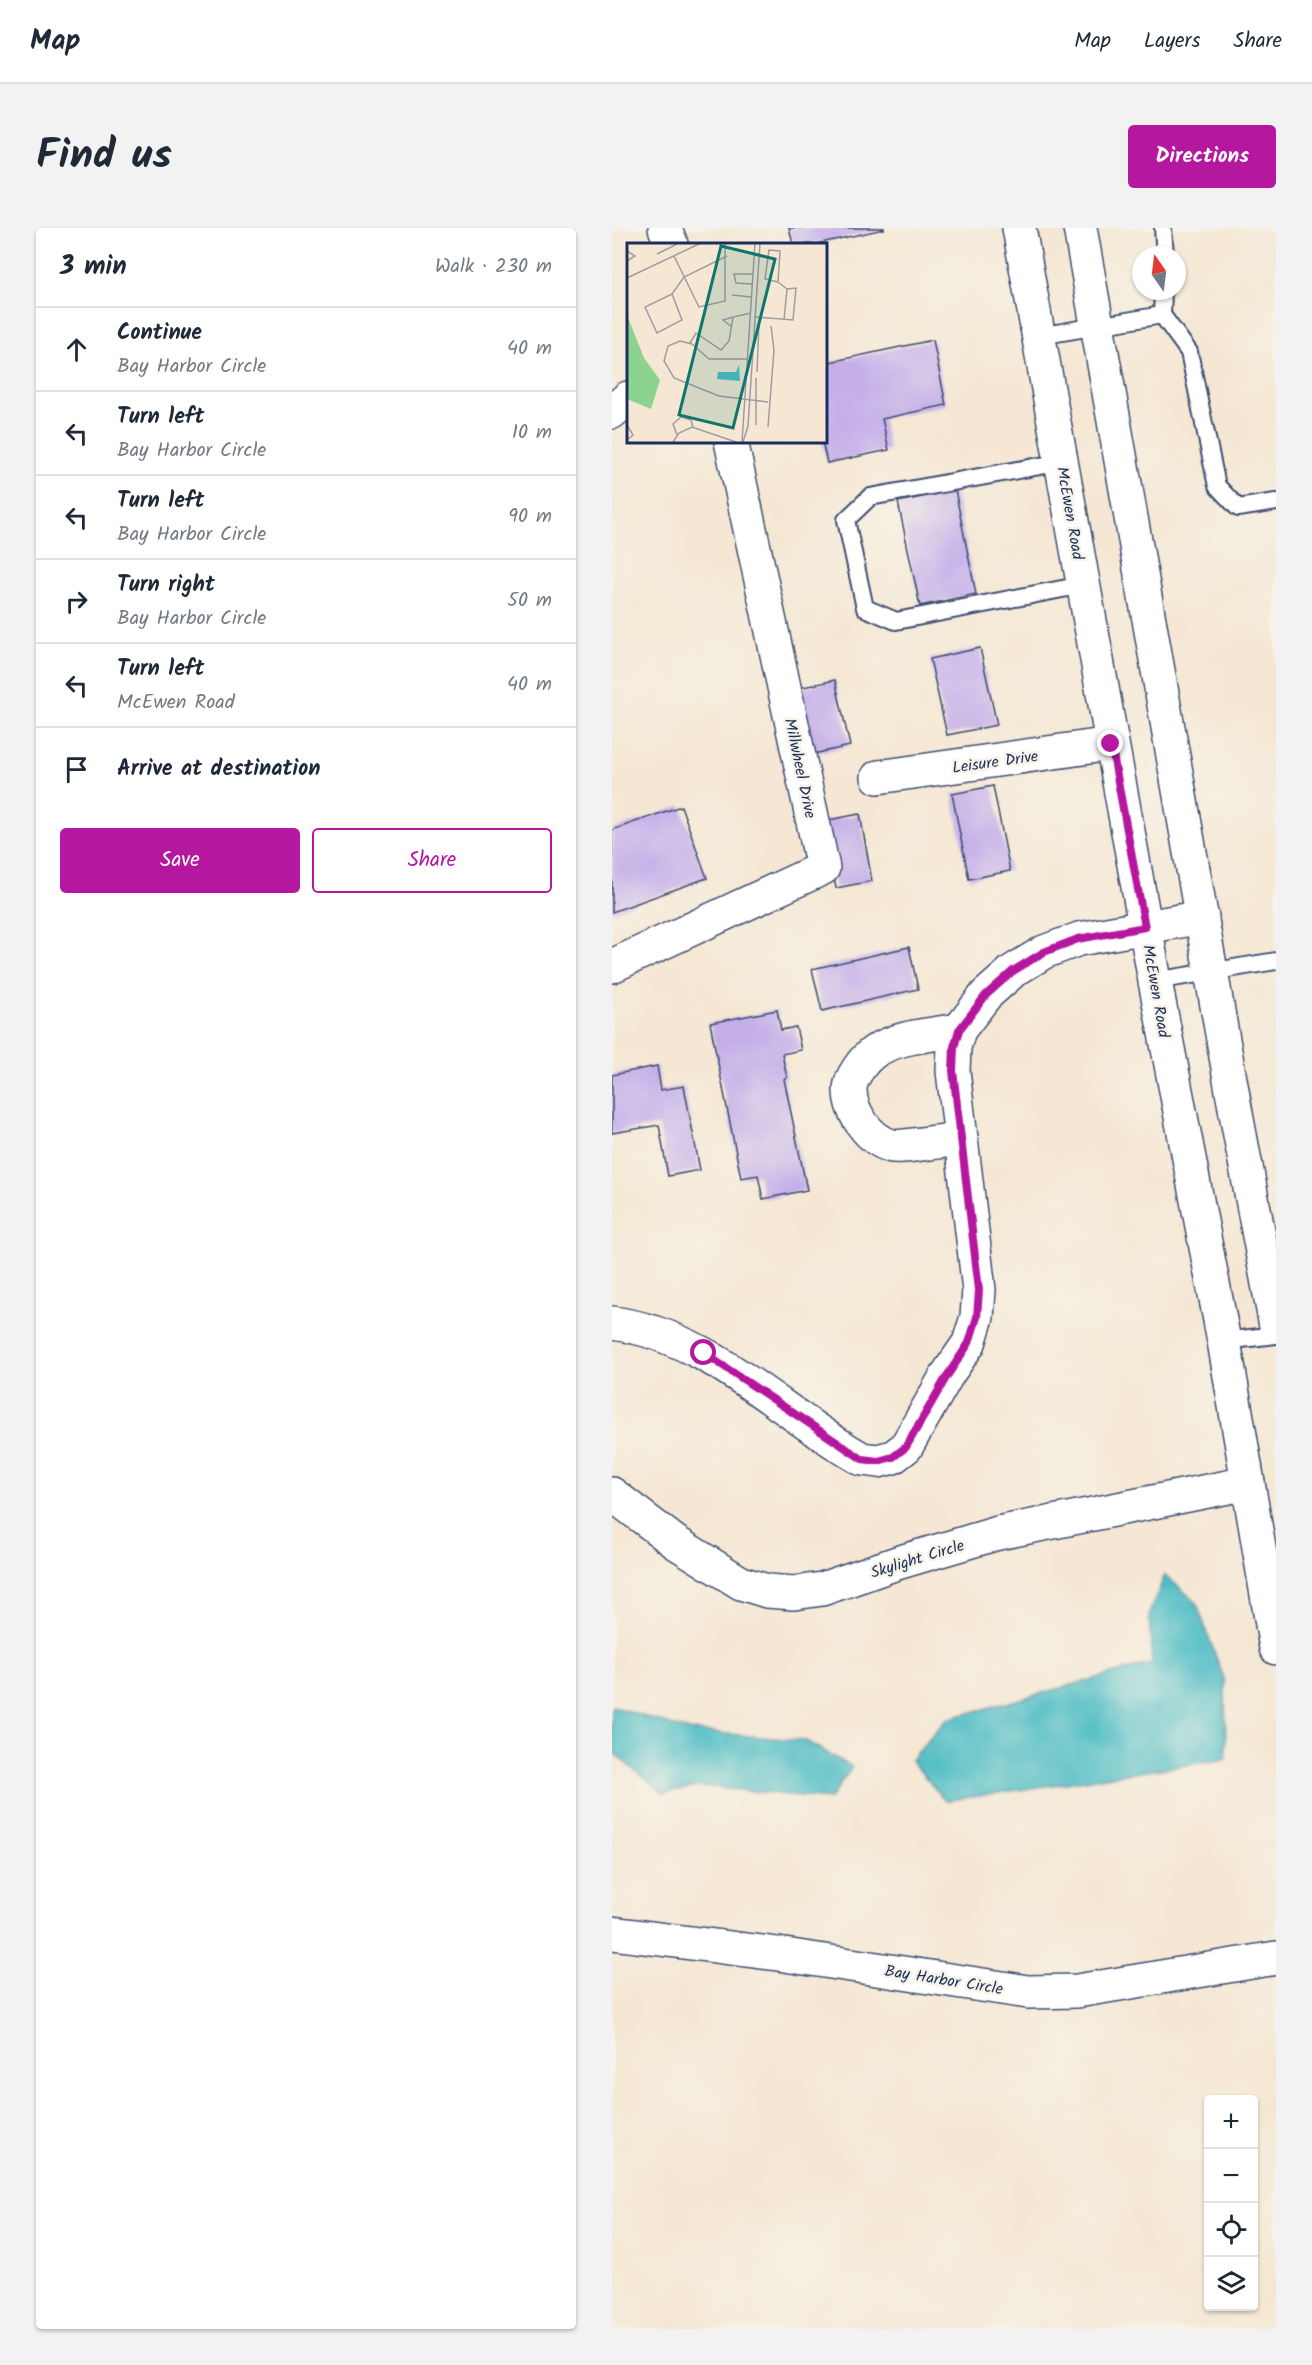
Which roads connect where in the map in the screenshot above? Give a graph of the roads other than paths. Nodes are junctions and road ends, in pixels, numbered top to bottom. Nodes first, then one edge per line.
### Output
1 (665, 228) edge
2 (1019, 228) edge
3 (1080, 228) edge
4 (1163, 228) edge
5 (671, 243) edge
6 (1164, 246) edge
7 (1163, 300) edge
8 (1162, 315) junction
9 (1098, 326) junction
10 (1040, 336) junction
11 (627, 399) edge
12 (612, 412) edge
13 (731, 442) edge
14 (1062, 462) junction
15 (1276, 502) edge
16 (1083, 585) junction
17 (1111, 744) junction
18 (878, 777) dead end
19 (1202, 917) junction
20 (1145, 927) junction
21 (1276, 961) edge
22 (612, 966) edge
23 (1212, 971) junction
24 (1155, 981) junction
25 (959, 1030) junction
26 (961, 1139) junction
27 (612, 1323) edge
28 (1276, 1326) edge
29 (1276, 1335) edge
30 (1224, 1341) junction
31 (1248, 1483) junction
32 (612, 1494) edge
33 (1276, 1648) edge
34 (612, 1933) edge
35 (1276, 1958) edge

1 - 5 street
2 - 10 street, McEwen Road
3 - 9 street
4 - 6 lane
7 - 8 lane
8 - 9 lane
8 - 15 lane
9 - 10 lane
9 - 19 street
10 - 14 street, McEwen Road
11 - 12 street
13 - 22 street, Millwheel Drive
14 - 16 street, McEwen Road
14 - 16 lane
16 - 17 street, McEwen Road
17 - 18 street, Leisure Drive
17 - 20 street, McEwen Road
19 - 20 street
19 - 23 street
20 - 24 street, McEwen Road
20 - 25 street
21 - 23 lane
23 - 24 lane
23 - 28 street
24 - 30 street, McEwen Road
25 - 26 street
25 - 26 street
26 - 27 street
29 - 30 lane
30 - 31 street, McEwen Road
31 - 32 street, Skylight Circle
31 - 33 street, McEwen Road
34 - 35 street, Bay Harbor Circle

